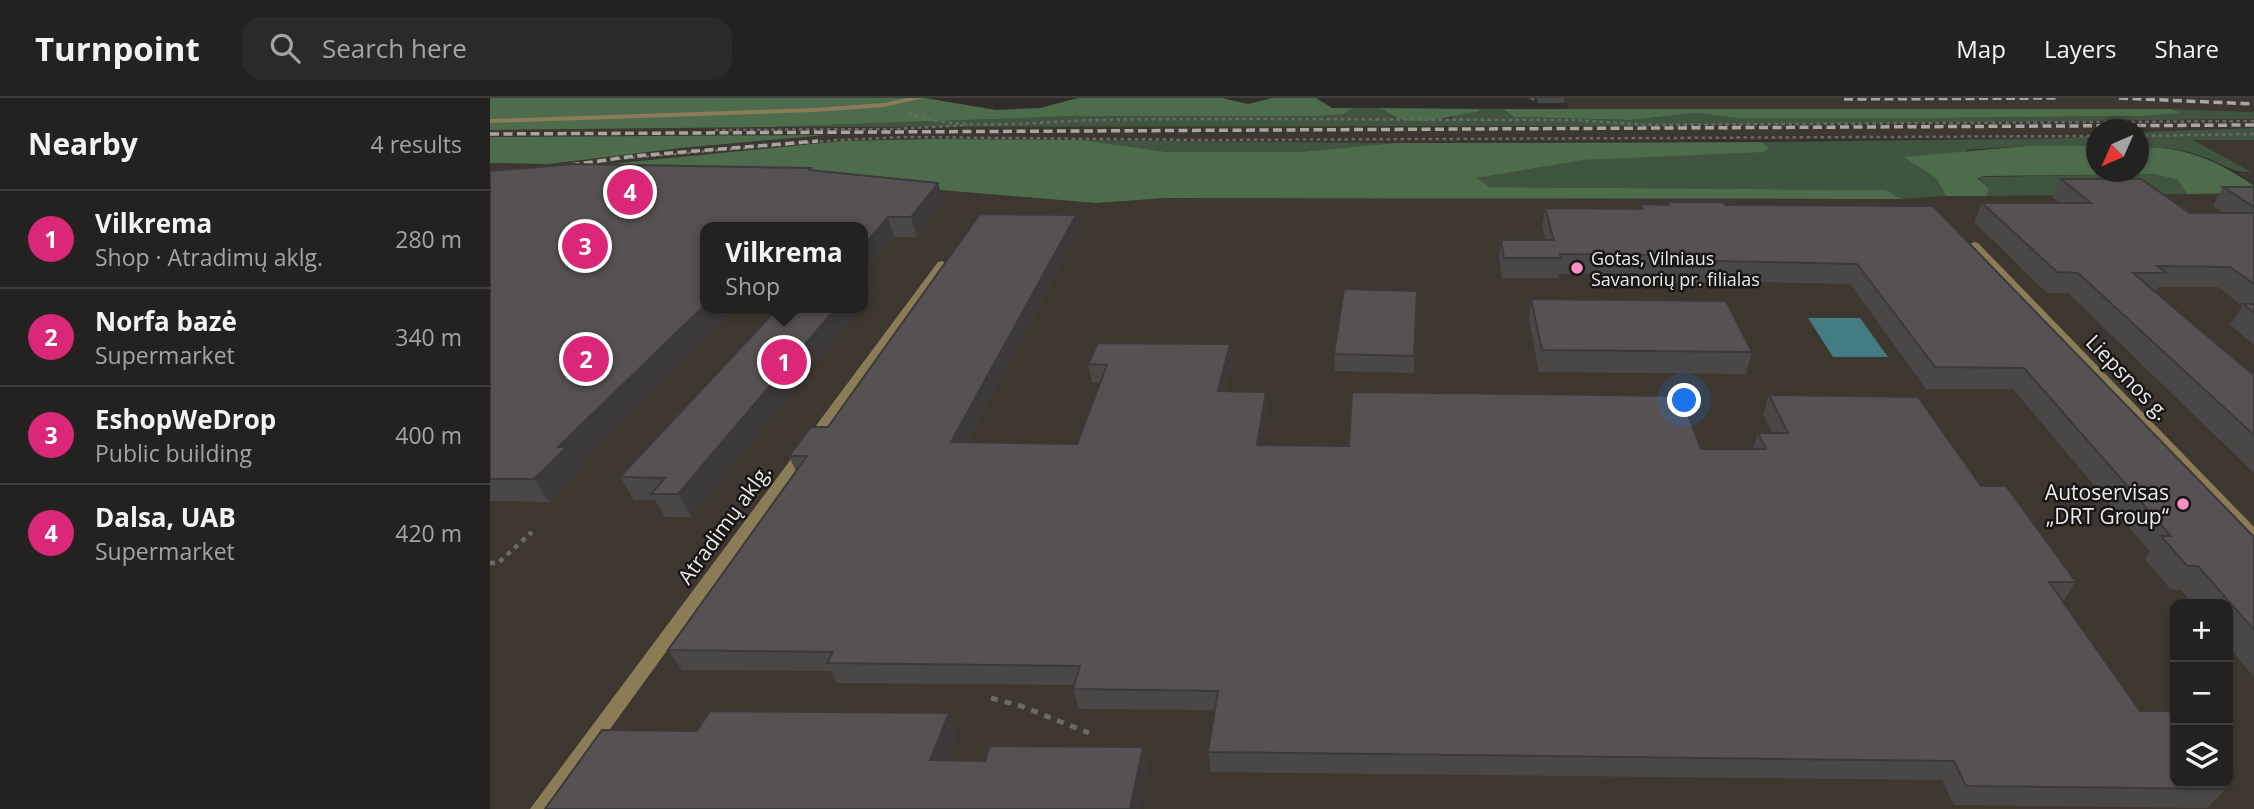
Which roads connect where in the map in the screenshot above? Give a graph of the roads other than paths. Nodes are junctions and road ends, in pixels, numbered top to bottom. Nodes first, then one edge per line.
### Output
1 (919, 98) edge
2 (490, 121) edge
3 (1973, 245) edge
4 (942, 264) edge
5 (2254, 536) edge
6 (540, 809) edge

1 - 2 street
3 - 5 street, Liepsnos g.
4 - 6 street, Atradimų aklg.

